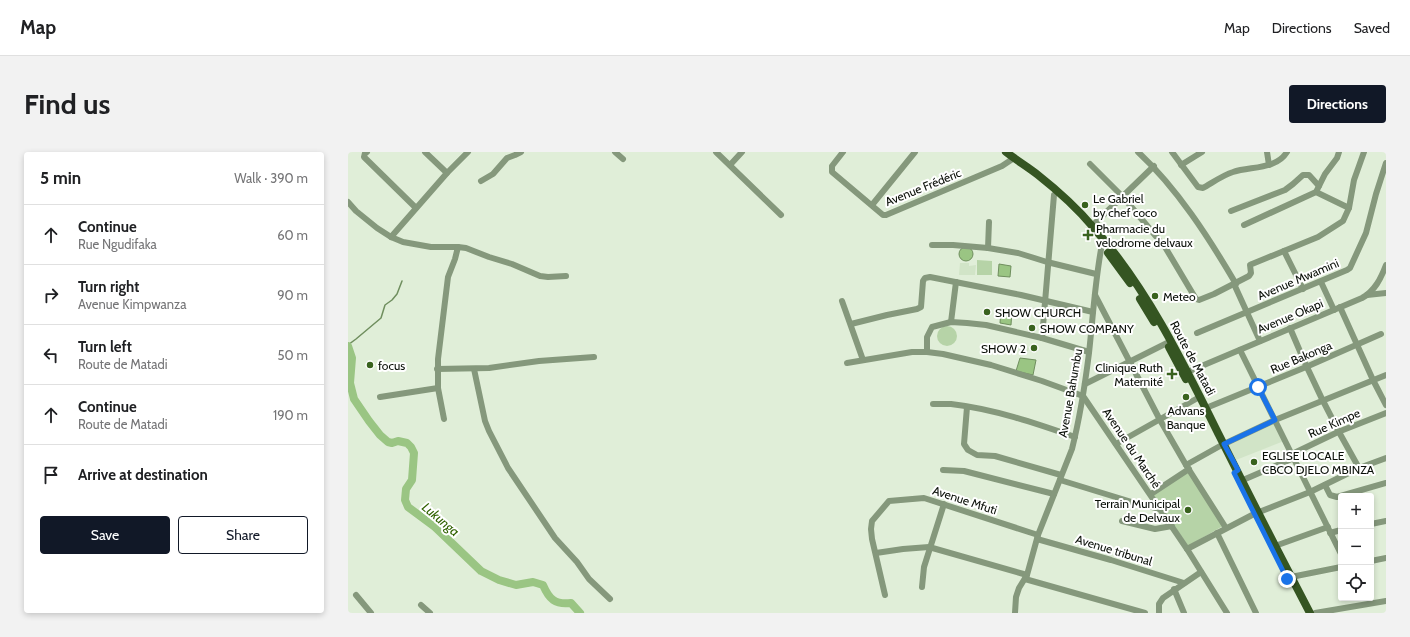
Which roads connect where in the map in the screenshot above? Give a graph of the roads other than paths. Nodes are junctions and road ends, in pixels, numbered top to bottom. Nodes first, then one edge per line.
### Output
1 (367, 152) edge
2 (425, 152) edge
3 (468, 152) edge
4 (521, 152) edge
5 (615, 152) edge
6 (716, 152) edge
7 (742, 152) edge
8 (843, 152) edge
9 (915, 152) edge
10 (1000, 152) edge
11 (1006, 152) edge
12 (1138, 152) edge
13 (1172, 152) edge
14 (1202, 152) edge
15 (1267, 152) edge
16 (1287, 152) edge
17 (1339, 152) edge
18 (1364, 152) edge
19 (623, 159) dead end
20 (1010, 160) junction
21 (1386, 163) edge
22 (1090, 164) dead end
23 (730, 165) junction
24 (1182, 165) junction
25 (1269, 165) junction
26 (1154, 166) junction
27 (447, 173) junction
28 (481, 181) dead end
29 (1318, 186) junction
30 (1048, 187) junction
31 (1316, 192) junction
32 (1054, 195) junction
33 (1123, 196) junction
34 (348, 202) edge
35 (872, 205) junction
36 (416, 208) junction
37 (1349, 208) junction
38 (1231, 211) dead end
39 (781, 215) dead end
40 (990, 222) dead end
41 (1244, 225) dead end
42 (1092, 226) junction
43 (391, 237) junction
44 (1103, 242) junction
45 (932, 245) dead end
46 (458, 247) junction
47 (988, 248) junction
48 (1284, 251) junction
49 (1047, 262) junction
50 (1386, 265) edge
51 (1096, 274) junction
52 (566, 276) dead end
53 (956, 282) junction
54 (1321, 282) junction
55 (1235, 284) junction
56 (1303, 289) junction
57 (1386, 293) edge
58 (1094, 295) junction
59 (1367, 295) junction
60 (1143, 298) junction
61 (1045, 300) junction
62 (842, 301) dead end
63 (1337, 308) junction
64 (1093, 312) junction
65 (1248, 312) junction
66 (951, 322) junction
67 (851, 324) junction
68 (1290, 328) junction
69 (1197, 333) dead end
70 (1381, 334) dead end
71 (1042, 338) junction
72 (1260, 341) junction
73 (1167, 343) junction
74 (1357, 344) junction
75 (1240, 350) junction
76 (927, 352) junction
77 (1089, 352) junction
78 (594, 357) dead end
79 (863, 360) junction
80 (1130, 362) junction
81 (847, 363) dead end
82 (1306, 367) junction
83 (437, 369) junction
84 (474, 369) junction
85 (1186, 373) junction
86 (1386, 375) edge
87 (1373, 380) junction
88 (1085, 384) junction
89 (1258, 387) junction
90 (438, 388) junction
91 (1083, 396) junction
92 (380, 397) dead end
93 (1196, 399) junction
94 (1322, 400) junction
95 (933, 404) dead end
96 (1386, 405) edge
97 (967, 407) junction
98 (1206, 408) junction
99 (1386, 413) edge
100 (444, 419) dead end
101 (1160, 420) junction
102 (1275, 420) junction
103 (1338, 432) junction
104 (1075, 437) junction
105 (1116, 444) junction
106 (1222, 445) junction
107 (1293, 456) junction
108 (1386, 458) edge
109 (1187, 467) junction
110 (1359, 468) junction
111 (942, 470) dead end
112 (1236, 472) junction
113 (1060, 478) junction
114 (1243, 480) junction
115 (1386, 483) edge
116 (1325, 485) junction
117 (1310, 492) junction
118 (1054, 494) junction
119 (1151, 494) junction
120 (944, 504) junction
121 (1160, 509) junction
122 (1256, 513) junction
123 (1122, 520) dead end
124 (1386, 521) edge
125 (1374, 523) edge
126 (1172, 526) junction
127 (1226, 528) junction
128 (1329, 530) junction
129 (1338, 530) edge
130 (1217, 533) junction
131 (1037, 537) junction
132 (1275, 546) junction
133 (932, 547) junction
134 (1338, 548) edge
135 (1187, 550) junction
136 (876, 553) junction
137 (1386, 558) edge
138 (1374, 560) edge
139 (1338, 568) edge
140 (1201, 572) junction
141 (1026, 577) junction
142 (1291, 577) junction
143 (1184, 583) junction
144 (922, 587) dead end
145 (1174, 589) junction
146 (356, 595) dead end
147 (885, 595) dead end
148 (610, 599) dead end
149 (1363, 601) edge
150 (1374, 601) edge
151 (1386, 601) edge
152 (421, 604) dead end
153 (1351, 606) junction
154 (372, 613) edge
155 (430, 613) edge
156 (1015, 613) edge
157 (1146, 613) edge
158 (1159, 613) edge
159 (1184, 613) edge
160 (1227, 613) edge
161 (1256, 613) edge
162 (1304, 613) edge
163 (1310, 613) edge
164 (1315, 613) edge
165 (1354, 613) edge

1 - 36 street
2 - 27 street
3 - 27 street
4 - 28 street
5 - 19 street
6 - 23 street
7 - 23 street
8 - 35 street, Avenue Frédéric
9 - 35 street
10 - 20 main road, Route de Matadi
11 - 30 main road, Route de Matadi
12 - 26 street
13 - 24 street
14 - 24 street
15 - 25 street
16 - 25 street
17 - 29 street
18 - 37 street
20 - 30 main road, Route de Matadi
20 - 35 street, Avenue Frédéric
21 - 54 street, Avenue Mwamini
22 - 33 street
23 - 39 street
24 - 25 street
26 - 33 street
26 - 55 street
27 - 36 street
29 - 31 street
29 - 38 street
30 - 32 main road, Route de Matadi
30 - 42 main road, Route de Matadi
31 - 37 street
31 - 41 street
32 - 44 main road, Route de Matadi
32 - 49 street
33 - 42 street
33 - 55 street
34 - 43 street
36 - 43 street
37 - 48 street
40 - 47 street
42 - 44 main road, Route de Matadi
43 - 46 street
44 - 51 street, Avenue Bahumbu
44 - 60 main road, Route de Matadi
45 - 47 street
46 - 52 street
46 - 83 street
47 - 49 street
48 - 55 street
48 - 56 street
49 - 51 street
49 - 61 street
50 - 59 street, Avenue Okapi
51 - 58 street, Avenue Bahumbu
53 - 61 street
53 - 66 street
53 - 67 street
54 - 56 street, Avenue Mwamini
54 - 63 street
55 - 65 street
56 - 65 street, Avenue Mwamini
57 - 59 street
58 - 64 street, Avenue Bahumbu
58 - 80 street
59 - 63 street, Avenue Okapi
60 - 73 main road, Route de Matadi
60 - 85 main road, Route de Matadi
61 - 64 street
61 - 71 street
62 - 67 street
63 - 68 street, Avenue Okapi
63 - 74 street
64 - 77 street, Avenue Bahumbu
65 - 69 street, Avenue Mwamini
65 - 72 street
66 - 71 street
66 - 76 street
67 - 79 street
68 - 72 street, Avenue Okapi
68 - 82 street
70 - 74 street, Rue Bakonga
71 - 77 street
72 - 75 street, Avenue Okapi
73 - 80 street
73 - 85 main road, Route de Matadi
74 - 82 street, Rue Bakonga
74 - 87 street
75 - 85 street, Avenue Okapi
75 - 89 street
76 - 79 street
76 - 91 street
77 - 88 street, Avenue Bahumbu
78 - 84 street
79 - 81 street
80 - 88 street
80 - 101 street
82 - 89 street, Rue Bakonga
82 - 94 street
83 - 84 street
83 - 90 street
84 - 148 street
85 - 93 main road, Route de Matadi
85 - 98 main road, Route de Matadi
86 - 87 street
87 - 94 street
87 - 96 street
88 - 91 street, Avenue Bahumbu
89 - 98 street, Rue Bakonga
89 - 102 street
90 - 92 street
90 - 100 street
91 - 104 street, Avenue Bahumbu
91 - 105 street, Avenue du Marché
93 - 101 street
93 - 106 main road, Route de Matadi
94 - 102 street
94 - 103 street
95 - 97 street
97 - 104 street
97 - 113 street
98 - 106 main road, Route de Matadi
99 - 103 street, Rue Kimpe
101 - 105 street
101 - 109 street
102 - 106 street
102 - 107 street
103 - 107 street, Rue Kimpe
103 - 110 street
104 - 113 street, Avenue Bahumbu
105 - 119 street, Avenue du Marché
106 - 109 street
106 - 112 main road, Route de Matadi
107 - 114 street, Rue Kimpe
107 - 117 street
108 - 110 street
109 - 119 street
109 - 127 street
110 - 116 street
111 - 118 street
112 - 114 main road, Route de Matadi
112 - 122 main road, Route de Matadi
113 - 118 street, Avenue Bahumbu
113 - 121 street
114 - 122 main road, Route de Matadi
115 - 116 street
116 - 117 street
117 - 122 street
117 - 128 street
118 - 131 street, Avenue Bahumbu
119 - 121 street, Avenue du Marché
120 - 131 street, Avenue Mfuti
120 - 133 street
120 - 136 street, Avenue Mfuti
121 - 126 street, Avenue du Marché
122 - 127 street
122 - 132 main road, Route de Matadi
122 - 162 main road, Route de Matadi
123 - 126 street
124 - 125 street
126 - 135 street, Avenue du Marché
127 - 130 street
128 - 129 street
128 - 132 street
128 - 134 street
130 - 135 street
130 - 161 street
131 - 141 street, Avenue Bahumbu
131 - 143 street, Avenue tribunal
132 - 142 main road, Route de Matadi
133 - 136 street
133 - 141 street
133 - 144 street
135 - 140 street, Avenue du Marché
136 - 147 street
137 - 138 street
139 - 142 street
140 - 143 street
140 - 160 street, Avenue du Marché
141 - 156 street, Avenue Bahumbu
141 - 157 street
142 - 163 main road, Route de Matadi
143 - 145 street
145 - 158 street
145 - 159 street
146 - 154 street
149 - 153 street
150 - 151 street
152 - 155 street
153 - 164 street
153 - 165 street

